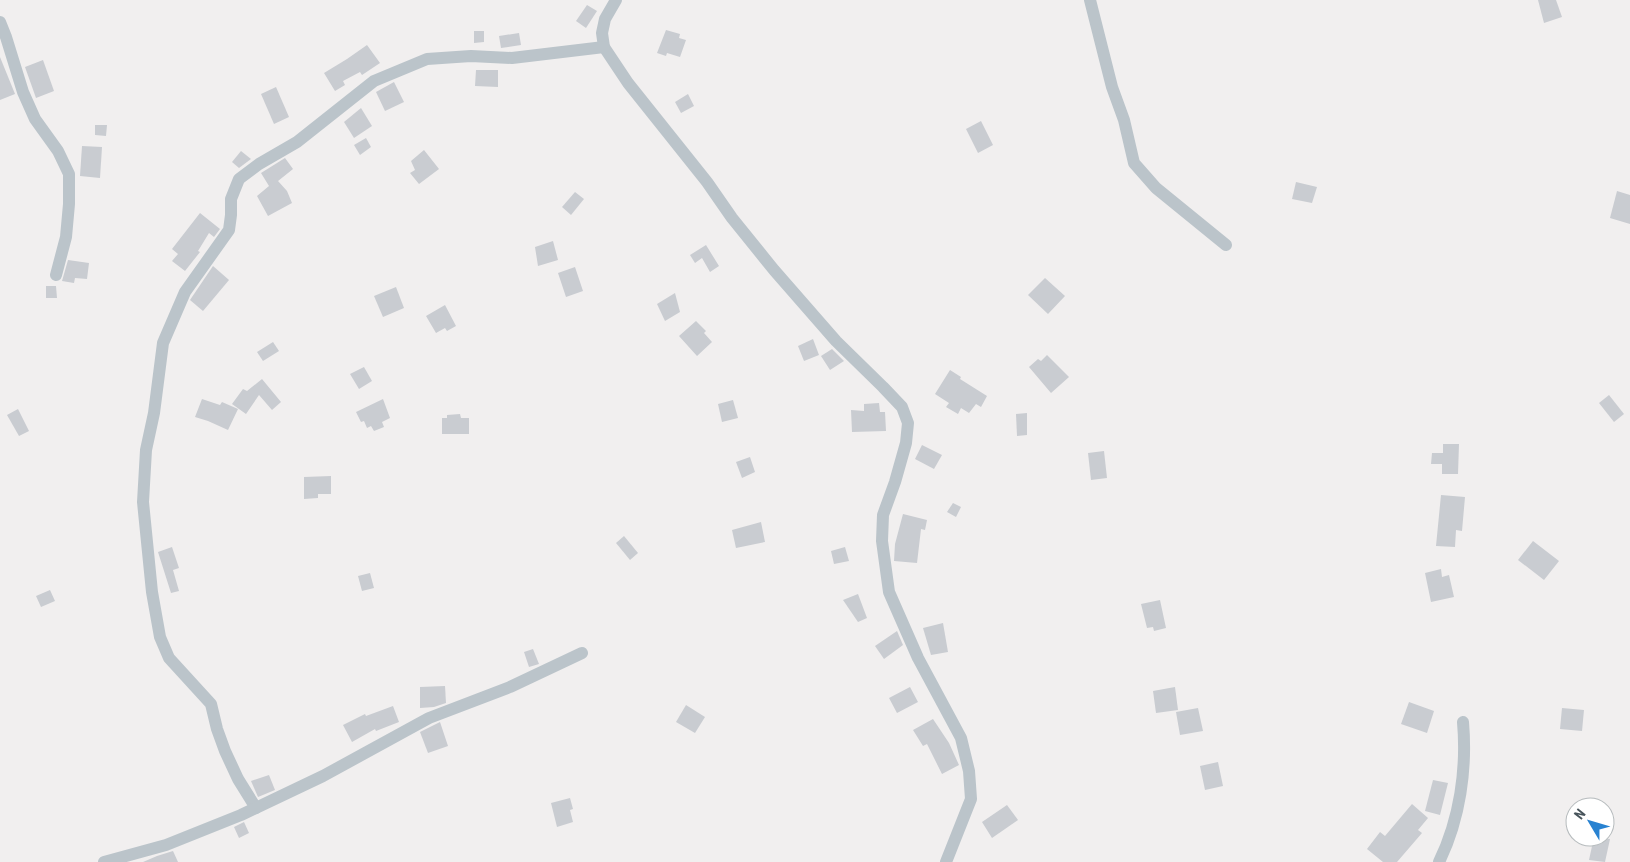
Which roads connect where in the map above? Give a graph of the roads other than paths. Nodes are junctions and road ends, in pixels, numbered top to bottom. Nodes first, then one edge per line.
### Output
1 (616, 0) edge
2 (1090, 0) edge
3 (0, 22) edge
4 (604, 47) junction
5 (1226, 245) dead end
6 (56, 275) dead end
7 (582, 653) dead end
8 (1464, 722) dead end
9 (256, 808) junction
10 (104, 862) edge
11 (946, 862) edge
12 (1439, 862) edge

1 - 4 street
2 - 5 street
3 - 6 street
4 - 9 street
4 - 11 street
7 - 9 street
8 - 12 street
9 - 10 street

